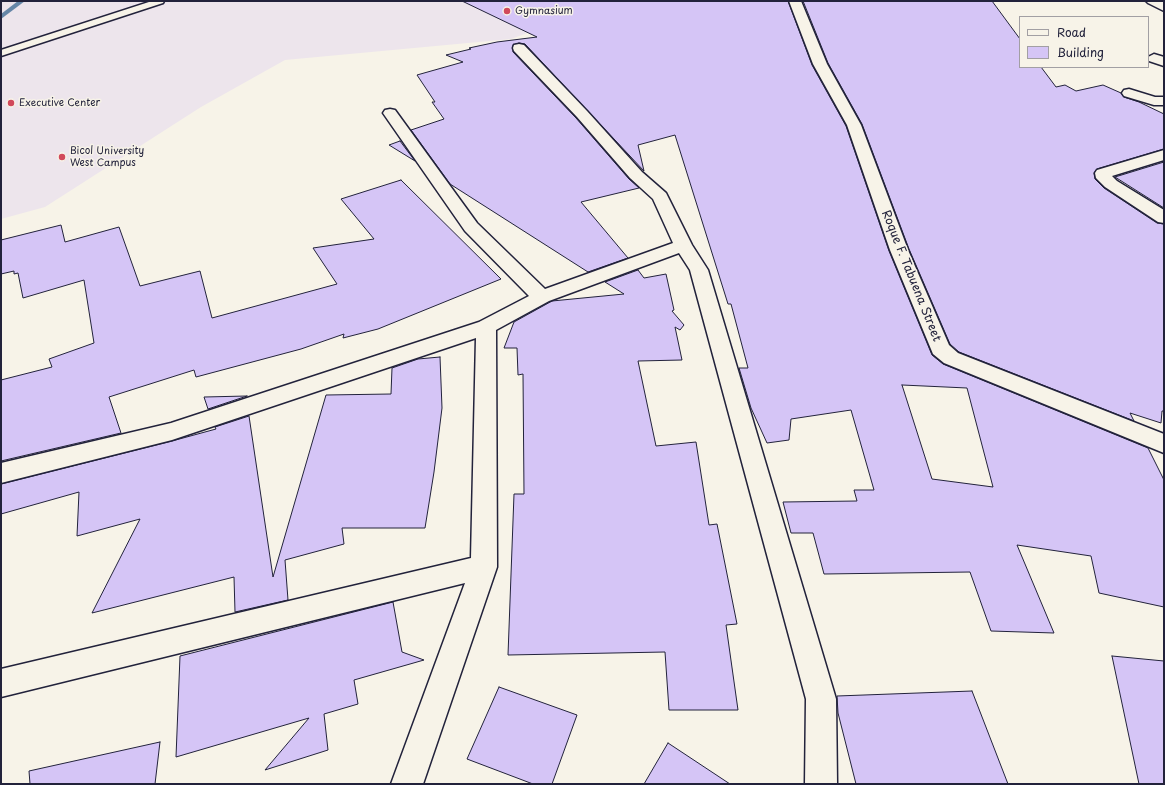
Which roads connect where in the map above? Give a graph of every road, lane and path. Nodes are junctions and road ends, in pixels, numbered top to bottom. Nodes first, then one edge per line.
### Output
1 (160, 1) edge
2 (796, 1) edge
3 (1152, 1) edge
4 (1164, 6) edge
5 (519, 48) dead end
6 (1, 53) edge
7 (1130, 93) dead end
8 (1164, 102) edge
9 (390, 113) dead end
10 (1164, 155) edge
11 (1164, 218) edge
12 (683, 245) junction
13 (542, 297) junction
14 (486, 327) junction
15 (1164, 444) edge
16 (1, 473) edge
17 (484, 567) junction
18 (1, 683) edge
19 (406, 784) edge
20 (821, 784) edge

1 - 6 lane
2 - 15 street, Roque F. Tabuena Street
3 - 4 street
5 - 12 street
7 - 8 street
9 - 13 street
10 - 11 street
12 - 13 street
12 - 20 street
13 - 14 street
14 - 16 street
14 - 17 street
17 - 18 street
17 - 19 street

